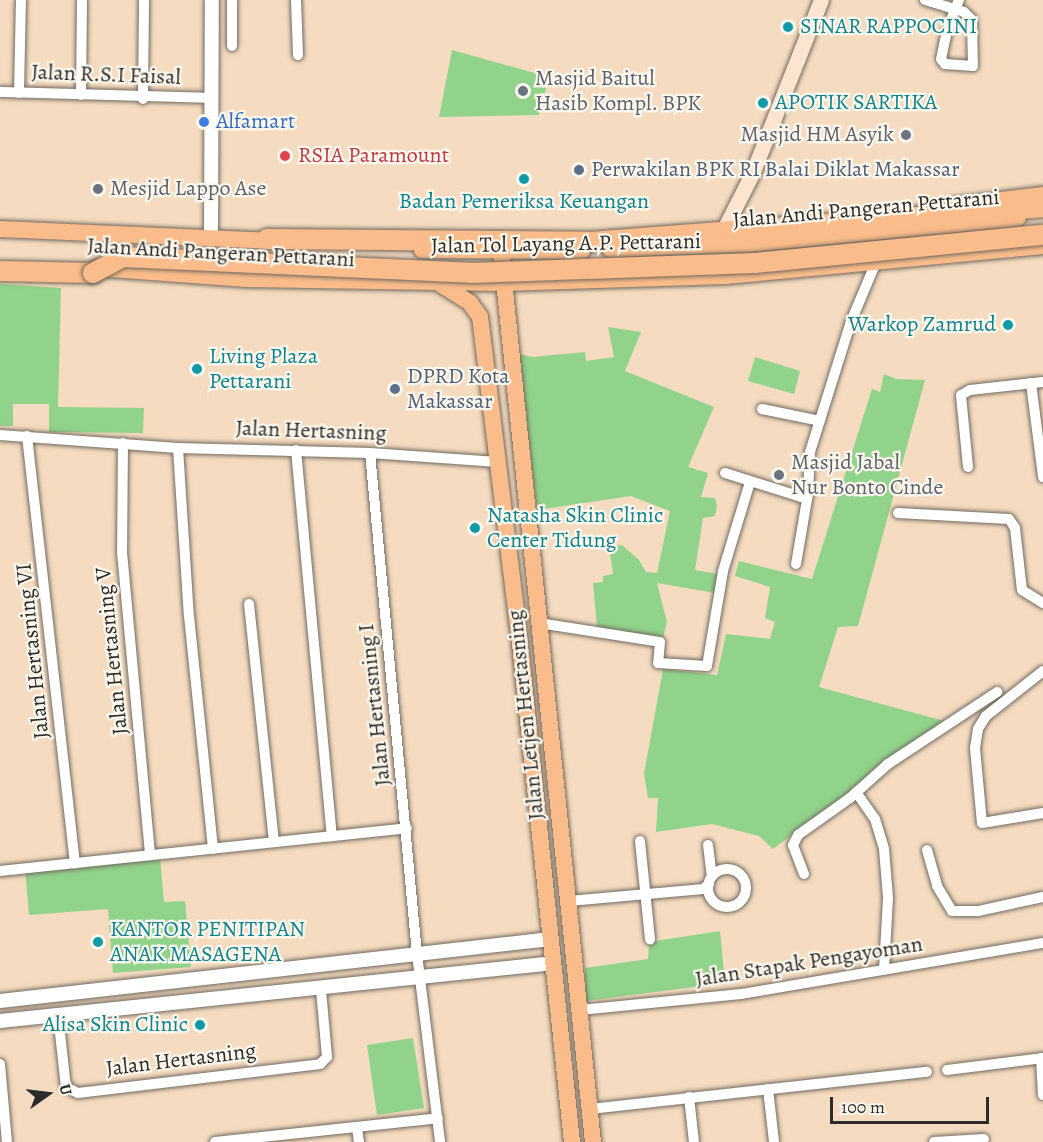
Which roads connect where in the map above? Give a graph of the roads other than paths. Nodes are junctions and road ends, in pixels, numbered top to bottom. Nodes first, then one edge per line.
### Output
1 (21, 0) edge
2 (82, 0) edge
3 (144, 0) edge
4 (212, 0) edge
5 (232, 0) edge
6 (296, 0) edge
7 (821, 0) edge
8 (925, 0) edge
9 (957, 4) edge
10 (231, 46) dead end
11 (298, 55) dead end
12 (0, 92) edge
13 (20, 93) junction
14 (81, 95) junction
15 (210, 98) junction
16 (143, 99) junction
17 (1043, 195) edge
18 (1043, 207) edge
19 (1043, 215) edge
20 (725, 227) junction
21 (0, 229) edge
22 (891, 231) junction
23 (1043, 235) edge
24 (838, 236) junction
25 (218, 238) junction
26 (267, 239) junction
27 (1043, 246) edge
28 (501, 252) junction
29 (893, 260) junction
30 (876, 262) junction
31 (0, 264) edge
32 (844, 264) junction
33 (0, 273) edge
34 (93, 273) junction
35 (440, 284) junction
36 (502, 284) junction
37 (1043, 382) edge
38 (1031, 383) junction
39 (762, 409) dead end
40 (820, 421) junction
41 (0, 435) edge
42 (27, 436) junction
43 (123, 443) junction
44 (178, 448) junction
45 (296, 450) junction
46 (370, 453) junction
47 (498, 462) junction
48 (968, 467) dead end
49 (725, 473) dead end
50 (1043, 477) edge
51 (750, 482) junction
52 (808, 494) junction
53 (898, 513) dead end
54 (796, 564) dead end
55 (1043, 603) edge
56 (249, 604) dead end
57 (539, 623) junction
58 (1043, 671) edge
59 (997, 692) dead end
60 (554, 773) junction
61 (534, 776) junction
62 (856, 792) junction
63 (1043, 813) edge
64 (407, 828) junction
65 (332, 836) junction
66 (640, 841) dead end
67 (274, 842) junction
68 (708, 846) dead end
69 (213, 849) junction
70 (927, 850) dead end
71 (150, 855) junction
72 (75, 863) junction
73 (0, 871) edge
74 (804, 874) dead end
75 (645, 893) junction
76 (1043, 897) edge
77 (569, 901) junction
78 (552, 939) junction
79 (651, 939) dead end
80 (1043, 943) edge
81 (482, 947) junction
82 (417, 954) junction
83 (554, 963) junction
84 (484, 970) junction
85 (884, 970) junction
86 (420, 976) junction
87 (321, 990) junction
88 (0, 1000) edge
89 (580, 1010) junction
90 (58, 1015) junction
91 (0, 1021) edge
92 (1042, 1058) edge
93 (0, 1064) edge
94 (947, 1070) dead end
95 (927, 1072) dead end
96 (768, 1089) junction
97 (1043, 1095) edge
98 (689, 1097) junction
99 (590, 1109) junction
100 (438, 1118) junction
101 (357, 1128) junction
102 (984, 1138) dead end
103 (278, 1139) edge
104 (7, 1142) edge
105 (214, 1142) edge
106 (359, 1142) edge
107 (440, 1142) edge
108 (572, 1142) edge
109 (593, 1142) edge
110 (694, 1142) edge
111 (774, 1142) edge
112 (934, 1142) edge

1 - 13 street
2 - 14 street
3 - 16 street
4 - 15 street, Jalan R.S.I Faisal
5 - 10 street
6 - 11 street
7 - 20 main road
8 - 9 street
9 - 9 street
12 - 13 street, Jalan R.S.I Faisal
13 - 14 street, Jalan R.S.I Faisal
14 - 16 street, Jalan R.S.I Faisal
15 - 16 street, Jalan R.S.I Faisal
15 - 25 street, Jalan R.S.I Faisal
17 - 20 main road, Jalan Andi Pangeran Pettarani
18 - 26 highway
19 - 22 main road, Jalan Andi Pangeran Pettarani
20 - 25 main road, Jalan Andi Pangeran Pettarani
21 - 25 main road, Jalan Andi Pangeran Pettarani
22 - 24 main road, Jalan Andi Pangeran Pettarani
22 - 29 main road
23 - 34 highway, Jalan Tol Layang A.P. Pettarani, bridge
24 - 28 main road, Jalan Andi Pangeran Pettarani
24 - 32 main road
25 - 26 main road, Jalan Andi Pangeran Pettarani
26 - 28 main road, Jalan Andi Pangeran Pettarani
27 - 29 main road, Jalan Andi Pangeran Pettarani
28 - 36 main road, Jalan Letjen Hertasning
29 - 30 main road, Jalan Andi Pangeran Pettarani
30 - 32 main road, Jalan Andi Pangeran Pettarani
30 - 40 street
31 - 34 main road, Jalan Andi Pangeran Pettarani
32 - 36 main road, Jalan Andi Pangeran Pettarani
33 - 34 highway
34 - 35 main road, Jalan Andi Pangeran Pettarani
35 - 36 main road, Jalan Andi Pangeran Pettarani
35 - 47 main road, Jalan Letjen Hertasning
36 - 57 main road, Jalan Letjen Hertasning
37 - 38 street
38 - 48 street
38 - 50 street
39 - 40 street
40 - 52 street
41 - 42 street, Jalan Hertasning
42 - 43 street, Jalan Hertasning
42 - 72 street, Jalan Hertasning VI
43 - 44 street, Jalan Hertasning
43 - 71 street, Jalan Hertasning V
44 - 45 street, Jalan Hertasning
44 - 69 street
45 - 46 street, Jalan Hertasning
45 - 65 street
46 - 47 street, Jalan Hertasning
46 - 64 street, Jalan Hertasning I
47 - 61 main road, Jalan Letjen Hertasning
49 - 51 street
51 - 52 street
51 - 57 street
52 - 54 street
53 - 55 street
56 - 67 street
57 - 60 main road, Jalan Letjen Hertasning
58 - 63 street
59 - 62 street
60 - 61 main road
60 - 77 main road, Jalan Letjen Hertasning
61 - 78 main road, Jalan Letjen Hertasning
62 - 74 street
62 - 85 street
64 - 65 street
64 - 82 street, Jalan Hertasning I
65 - 67 street
66 - 75 street
67 - 69 street
68 - 75 street
69 - 71 street
70 - 76 street
71 - 72 street
72 - 73 street
75 - 77 street
75 - 79 street
77 - 89 main road, Jalan Letjen Hertasning
78 - 81 street
78 - 83 main road, Jalan Letjen Hertasning
80 - 85 street, Jalan Stapak Pengayoman
81 - 82 street
81 - 84 street
82 - 86 street, Jalan Hertasning I
82 - 88 street
83 - 84 street
83 - 108 main road, Jalan Letjen Hertasning
84 - 86 street
85 - 89 street, Jalan Stapak Pengayoman
86 - 87 street
86 - 100 street, Jalan Hertasning I
87 - 90 street
87 - 90 street, Jalan Hertasning
89 - 99 main road, Jalan Letjen Hertasning
90 - 91 street
92 - 94 street
92 - 97 street
93 - 104 street
95 - 96 street
96 - 98 street
96 - 111 street
98 - 99 street
98 - 110 street
99 - 109 main road, Jalan Letjen Hertasning
100 - 101 street
100 - 107 street, Jalan Hertasning I
101 - 103 street
101 - 106 street
102 - 112 street
103 - 105 street

